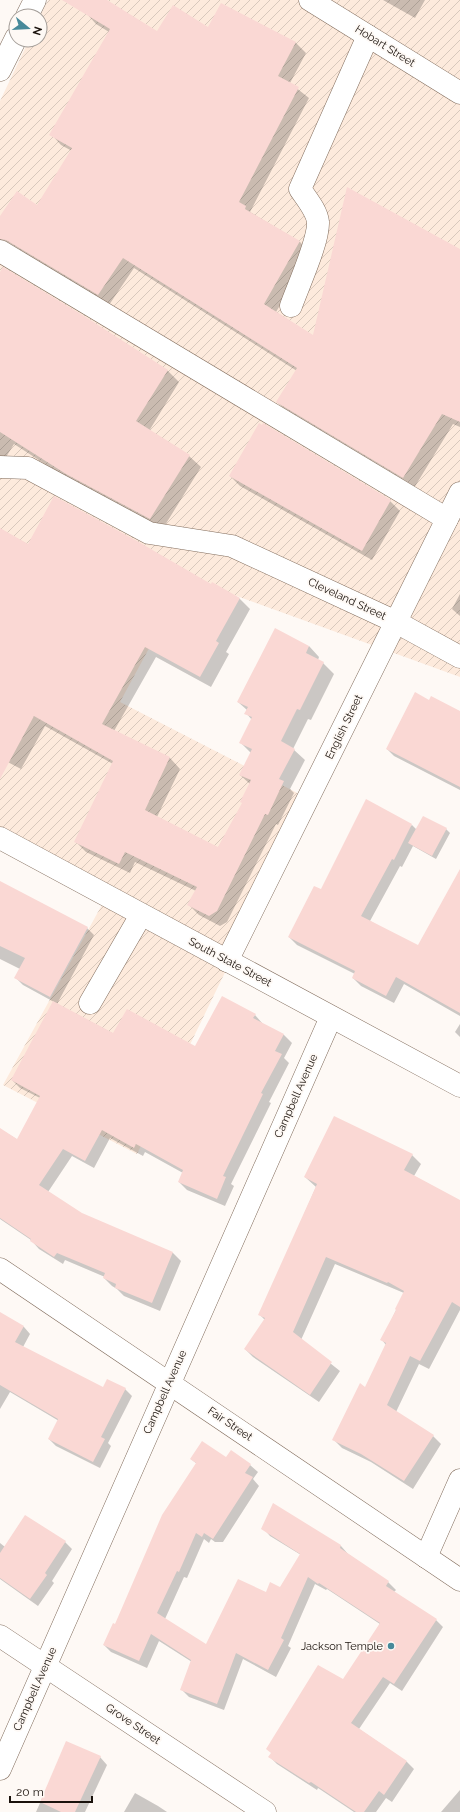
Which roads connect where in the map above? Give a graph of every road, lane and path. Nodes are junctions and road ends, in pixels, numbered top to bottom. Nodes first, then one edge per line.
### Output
1 (310, 0) edge
2 (368, 36) junction
3 (11, 48) edge
4 (0, 70) edge
5 (460, 93) edge
6 (0, 251) edge
7 (291, 306) dead end
8 (0, 467) edge
9 (460, 493) edge
10 (447, 519) junction
11 (396, 622) junction
12 (460, 657) edge
13 (0, 838) edge
14 (141, 915) junction
15 (227, 961) junction
16 (90, 1003) dead end
17 (331, 1017) junction
18 (460, 1086) edge
19 (0, 1269) edge
20 (169, 1383) junction
21 (460, 1480) edge
22 (426, 1557) junction
23 (460, 1580) edge
24 (0, 1636) edge
25 (45, 1666) junction
26 (0, 1768) edge
27 (265, 1812) edge

1 - 2 street, Hobart Street
2 - 5 street, Hobart Street
2 - 7 street
3 - 4 street
6 - 10 street
8 - 11 street, Cleveland Street
9 - 10 street, English Street
10 - 11 street, English Street
11 - 12 street, Cleveland Street
11 - 15 street, English Street
13 - 14 street, South State Street
14 - 15 street, South State Street
14 - 16 street
15 - 17 street, South State Street
17 - 18 street, South State Street
17 - 20 street, Campbell Avenue
19 - 20 street, Fair Street
20 - 22 street, Fair Street
20 - 25 street, Campbell Avenue
21 - 22 street
22 - 23 street, Fair Street
24 - 25 street, Grove Street
25 - 26 street, Campbell Avenue
25 - 27 street, Grove Street

